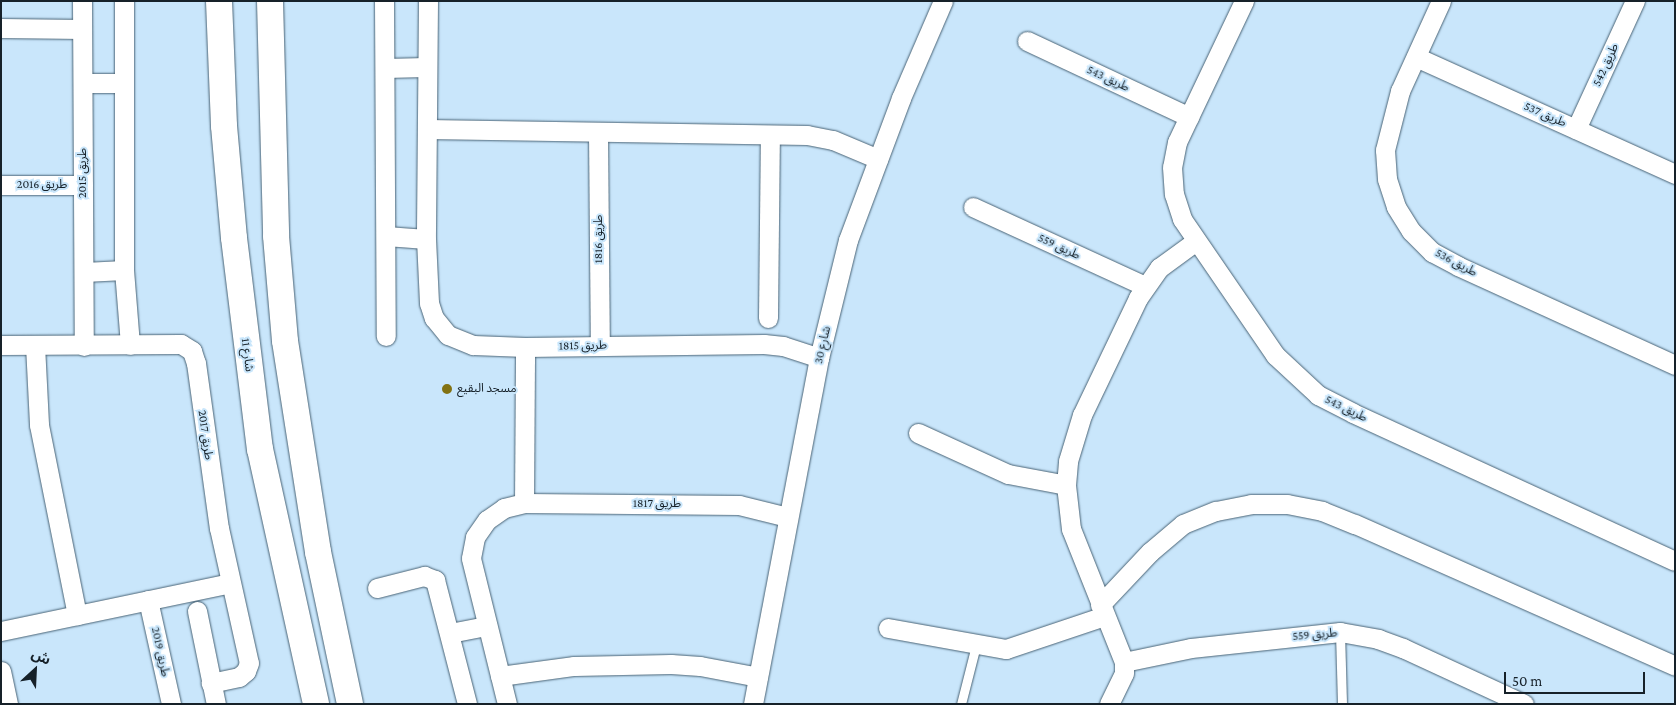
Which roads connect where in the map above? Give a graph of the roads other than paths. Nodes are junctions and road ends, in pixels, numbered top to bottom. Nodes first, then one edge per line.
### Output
1 (82, 1) edge
2 (124, 1) edge
3 (219, 1) edge
4 (270, 1) edge
5 (384, 1) edge
6 (428, 1) edge
7 (943, 1) edge
8 (1244, 1) edge
9 (1441, 1) edge
10 (1635, 1) edge
11 (1, 28) edge
12 (82, 29) junction
13 (1028, 41) dead end
14 (1416, 57) junction
15 (426, 67) junction
16 (384, 68) junction
17 (124, 82) junction
18 (82, 83) junction
19 (1189, 117) junction
20 (427, 129) junction
21 (1576, 129) junction
22 (598, 132) junction
23 (770, 135) junction
24 (878, 159) junction
25 (1675, 174) edge
26 (83, 185) junction
27 (1, 186) edge
28 (973, 207) dead end
29 (386, 236) junction
30 (426, 239) junction
31 (1196, 241) junction
32 (124, 270) junction
33 (84, 272) junction
34 (1145, 286) junction
35 (768, 318) dead end
36 (386, 336) dead end
37 (1, 345) edge
38 (35, 345) junction
39 (130, 345) junction
40 (84, 346) junction
41 (600, 346) junction
42 (525, 347) junction
43 (819, 358) junction
44 (1675, 366) edge
45 (918, 433) dead end
46 (1066, 485) junction
47 (524, 503) junction
48 (788, 516) junction
49 (1675, 561) edge
50 (230, 583) junction
51 (377, 588) dead end
52 (148, 600) junction
53 (197, 611) dead end
54 (1102, 611) junction
55 (77, 615) junction
56 (488, 626) junction
57 (888, 628) dead end
58 (1, 631) edge
59 (1340, 632) junction
60 (450, 633) junction
61 (976, 646) junction
62 (1124, 662) junction
63 (1675, 666) edge
64 (1, 670) edge
65 (500, 676) junction
66 (758, 677) junction
67 (211, 683) junction
68 (8, 704) edge
69 (171, 704) edge
70 (216, 704) edge
71 (316, 704) edge
72 (350, 704) edge
73 (467, 704) edge
74 (507, 704) edge
75 (753, 704) edge
76 (961, 704) edge
77 (1109, 704) edge
78 (1342, 704) edge
79 (1524, 704) edge

1 - 12 street, طريق 2015
2 - 17 street
3 - 71 street, شارع 11
4 - 72 street
5 - 16 street
6 - 15 street, طريق 1815
7 - 24 street, شارع 30
8 - 19 street, طريق 543
9 - 14 street, طريق 536
10 - 21 street, طريق 542
11 - 12 street
12 - 18 street, طريق 2015
13 - 19 street, طريق 543
14 - 21 street, طريق 537
14 - 44 street, طريق 536
15 - 16 street
15 - 20 street, طريق 1815
16 - 29 street
17 - 18 street
17 - 32 street
18 - 26 street, طريق 2015
19 - 31 street, طريق 543
20 - 22 street
20 - 30 street, طريق 1815
21 - 25 street, طريق 537
22 - 23 street
22 - 41 street, طريق 1816
23 - 24 street
23 - 35 street
24 - 43 street, شارع 30
26 - 27 street, طريق 2016
26 - 33 street, طريق 2015
28 - 34 street, طريق 559
29 - 30 street
29 - 36 street
30 - 42 street, طريق 1815
31 - 34 street
31 - 49 street, طريق 543
32 - 33 street
32 - 39 street
33 - 40 street, طريق 2015
34 - 46 street
37 - 38 street, طريق 2017
38 - 40 street, طريق 2017
38 - 55 street
39 - 40 street, طريق 2017
39 - 50 street, طريق 2017
41 - 42 street, طريق 1815
41 - 43 street, طريق 1815
42 - 47 street
43 - 48 street, شارع 30
45 - 46 street
46 - 54 street
47 - 48 street, طريق 1817
47 - 56 street, طريق 1817
48 - 66 street, شارع 30
50 - 52 street
50 - 67 street, طريق 2017
51 - 60 street
52 - 55 street
52 - 69 street, طريق 2019
53 - 67 street
54 - 61 street
54 - 62 street
54 - 63 street
55 - 58 street
56 - 60 street
56 - 65 street, طريق 1817
57 - 61 street
59 - 62 street, طريق 559
59 - 78 lane
59 - 79 street, طريق 559
60 - 73 street
61 - 76 lane
62 - 77 street
64 - 68 street
65 - 66 street
65 - 74 street, طريق 1817
66 - 75 street, شارع 30
67 - 70 street

